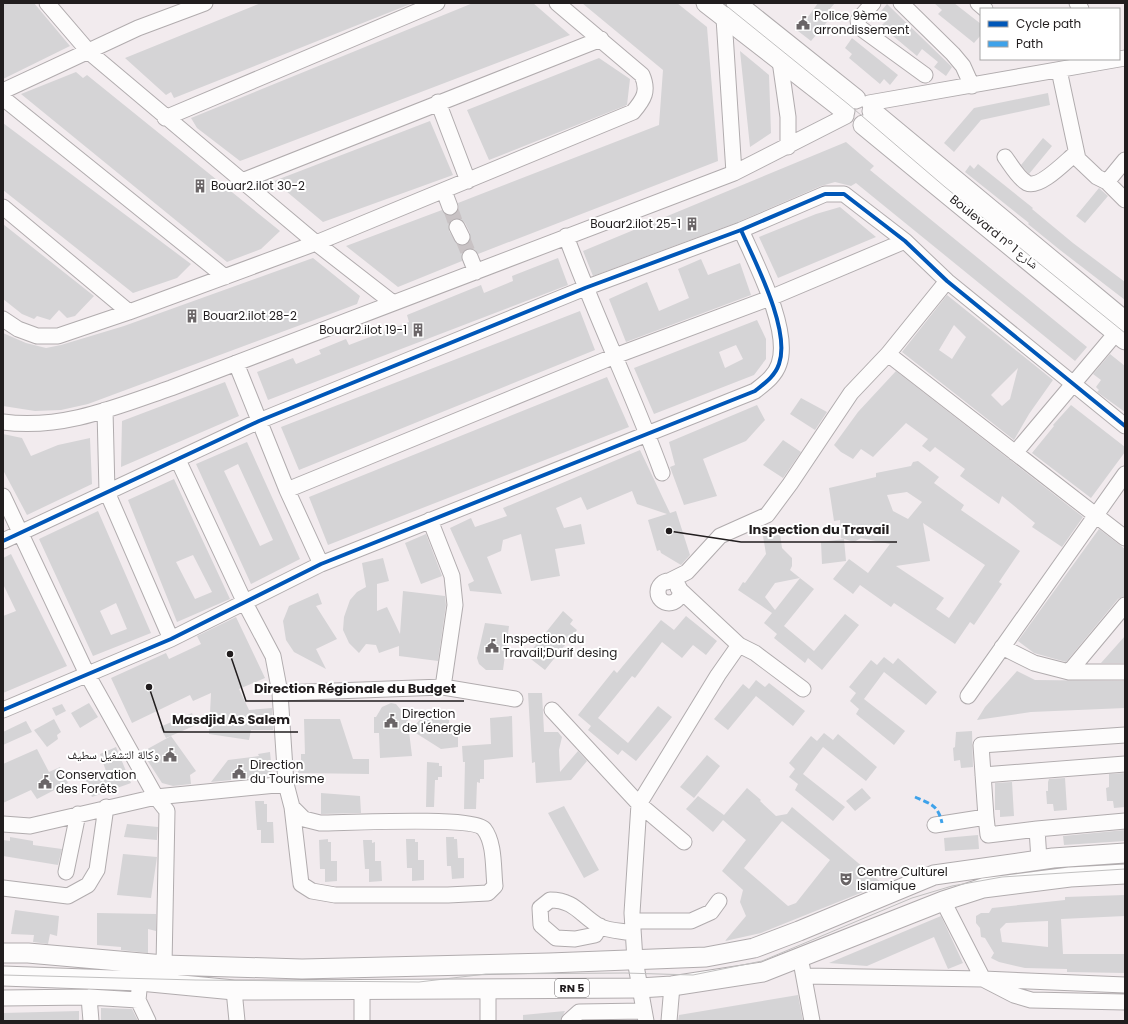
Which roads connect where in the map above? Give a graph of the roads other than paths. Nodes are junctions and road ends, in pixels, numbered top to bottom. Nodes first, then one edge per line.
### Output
1 (47, 3) edge
2 (437, 3) edge
3 (557, 3) edge
4 (706, 3) edge
5 (736, 3) edge
6 (873, 3) edge
7 (900, 3) edge
8 (198, 4) edge
9 (724, 18) junction
10 (601, 39) junction
11 (89, 52) junction
12 (1119, 60) edge
13 (780, 61) junction
14 (1050, 67) edge
15 (925, 75) dead end
16 (972, 86) junction
17 (3, 91) edge
18 (3, 98) edge
19 (438, 102) junction
20 (858, 111) junction
21 (165, 118) junction
22 (788, 147) junction
23 (1076, 153) junction
24 (1005, 157) dead end
25 (1125, 160) edge
26 (734, 172) junction
27 (242, 181) junction
28 (468, 181) junction
29 (1107, 182) junction
30 (444, 191) junction
31 (1125, 200) edge
32 (3, 207) edge
33 (450, 207) tunnel mouth
34 (741, 230) junction
35 (566, 236) junction
36 (905, 241) junction
37 (316, 243) junction
38 (470, 257) tunnel mouth
39 (476, 272) junction
40 (225, 277) junction
41 (947, 281) junction
42 (585, 288) junction
43 (770, 298) junction
44 (393, 303) junction
45 (129, 312) junction
46 (3, 319) edge
47 (1122, 331) edge
48 (888, 354) junction
49 (615, 356) junction
50 (236, 363) junction
51 (1073, 383) junction
52 (105, 410) junction
53 (259, 421) junction
54 (3, 422) edge
55 (1125, 426) edge
56 (648, 434) junction
57 (1015, 452) junction
58 (178, 460) junction
59 (662, 473) dead end
60 (1125, 474) edge
61 (287, 490) junction
62 (107, 492) junction
63 (3, 496) edge
64 (1095, 514) junction
65 (430, 520) junction
66 (20, 533) junction
67 (1125, 538) edge
68 (3, 541) edge
69 (321, 564) junction
70 (245, 603) junction
71 (1125, 605) edge
72 (171, 640) junction
73 (739, 645) junction
74 (1002, 647) junction
75 (1069, 672) junction
76 (1125, 672) edge
77 (87, 674) junction
78 (443, 687) junction
79 (803, 689) dead end
80 (280, 693) junction
81 (968, 696) dead end
82 (515, 699) dead end
83 (3, 710) edge
84 (552, 710) dead end
85 (1125, 735) edge
86 (1125, 764) edge
87 (983, 775) junction
88 (286, 784) junction
89 (156, 797) junction
90 (639, 804) junction
91 (106, 807) junction
92 (292, 807) junction
93 (78, 814) junction
94 (986, 817) junction
95 (1125, 821) edge
96 (3, 824) edge
97 (935, 825) dead end
98 (1037, 829) junction
99 (684, 842) dead end
100 (1125, 853) edge
101 (1039, 860) junction
102 (66, 872) dead end
103 (1125, 874) edge
104 (3, 888) edge
105 (719, 901) dead end
106 (942, 901) junction
107 (600, 926) dead end
108 (633, 927) junction
109 (3, 953) edge
110 (800, 956) junction
111 (635, 960) junction
112 (164, 965) junction
113 (3, 976) edge
114 (804, 976) junction
115 (983, 979) junction
116 (140, 981) junction
117 (1125, 985) edge
118 (672, 986) junction
119 (639, 988) junction
120 (488, 989) junction
121 (234, 990) junction
122 (362, 990) junction
123 (89, 997) junction
124 (3, 998) edge
125 (138, 1000) junction
126 (1125, 1002) edge
127 (645, 1016) edge
128 (91, 1021) edge
129 (148, 1021) edge
130 (237, 1021) edge
131 (362, 1021) edge
132 (488, 1021) edge
133 (569, 1021) edge
134 (669, 1021) edge
135 (812, 1021) edge

1 - 11 street
2 - 21 street
3 - 10 street
4 - 9 main road, Boulevard n° شارع 1
5 - 20 main road, Boulevard n° شارع 1
6 - 15 street
7 - 16 street
8 - 11 street
9 - 13 main road, Boulevard n° شارع 1
9 - 26 street
10 - 19 street
10 - 28 street
11 - 17 street
11 - 21 street
12 - 14 street
13 - 20 main road, Boulevard n° شارع 1
13 - 22 street
14 - 16 street
14 - 23 street
16 - 20 street
18 - 40 street
19 - 27 street
19 - 28 street
20 - 22 street
20 - 47 main road, Boulevard n° شارع 1
21 - 27 street
22 - 26 street
23 - 24 street
23 - 29 street
25 - 29 street
26 - 35 street
27 - 37 street
28 - 30 street
29 - 31 street
30 - 33 street
30 - 37 street
32 - 45 street
34 - 36 street
34 - 42 street
34 - 43 street
35 - 39 street
35 - 42 street
36 - 41 street
36 - 43 street
37 - 40 street
37 - 44 street
38 - 39 street
39 - 44 street
40 - 45 street
41 - 48 street
41 - 51 street
42 - 49 street
42 - 53 street
43 - 49 street
43 - 56 street
44 - 50 street
45 - 46 street
47 - 51 street
48 - 57 street
48 - 73 street
49 - 56 street
49 - 61 street
50 - 52 street
50 - 53 street
51 - 55 street
51 - 57 street
52 - 54 street
52 - 62 street
53 - 58 street
53 - 61 street
56 - 59 street
56 - 65 street
57 - 64 street
58 - 62 street
58 - 70 street
60 - 64 street
61 - 69 street
62 - 66 street
62 - 72 street
63 - 66 street
64 - 67 street
64 - 74 street
65 - 69 street
65 - 78 street
66 - 68 street
66 - 77 street
69 - 70 street
70 - 72 street
70 - 80 street
71 - 75 street
72 - 77 street
73 - 79 street
73 - 90 street
74 - 75 street
74 - 81 street
75 - 76 street
77 - 83 street
77 - 89 street
78 - 80 street
78 - 82 street
80 - 88 street
84 - 90 street
85 - 87 street
86 - 87 street
87 - 94 street
88 - 89 street
88 - 92 street
89 - 91 street
89 - 112 street
90 - 99 street
90 - 108 street
91 - 93 street
91 - 104 street
92 - 92 street
93 - 96 street
93 - 102 street
94 - 97 street
94 - 98 street
95 - 98 street
98 - 101 street
100 - 101 main road, RN 5
101 - 111 main road, RN 5
103 - 106 main road, RN 5
105 - 108 street
106 - 110 main road, RN 5
106 - 115 street
107 - 108 street
108 - 111 street
109 - 112 main road, RN 5
110 - 114 street
110 - 118 main road, RN 5
111 - 112 main road, RN 5
111 - 119 street
113 - 116 main road, RN 5
114 - 115 street
114 - 135 street
115 - 117 street
115 - 126 street
116 - 121 main road, RN 5
116 - 125 street
118 - 119 main road, RN 5
118 - 134 street
119 - 120 main road, RN 5
119 - 127 street
120 - 122 main road, RN 5
120 - 132 street
121 - 122 main road, RN 5
121 - 130 street
122 - 131 street
123 - 124 street
123 - 125 street
123 - 128 street
125 - 129 street
127 - 133 street

